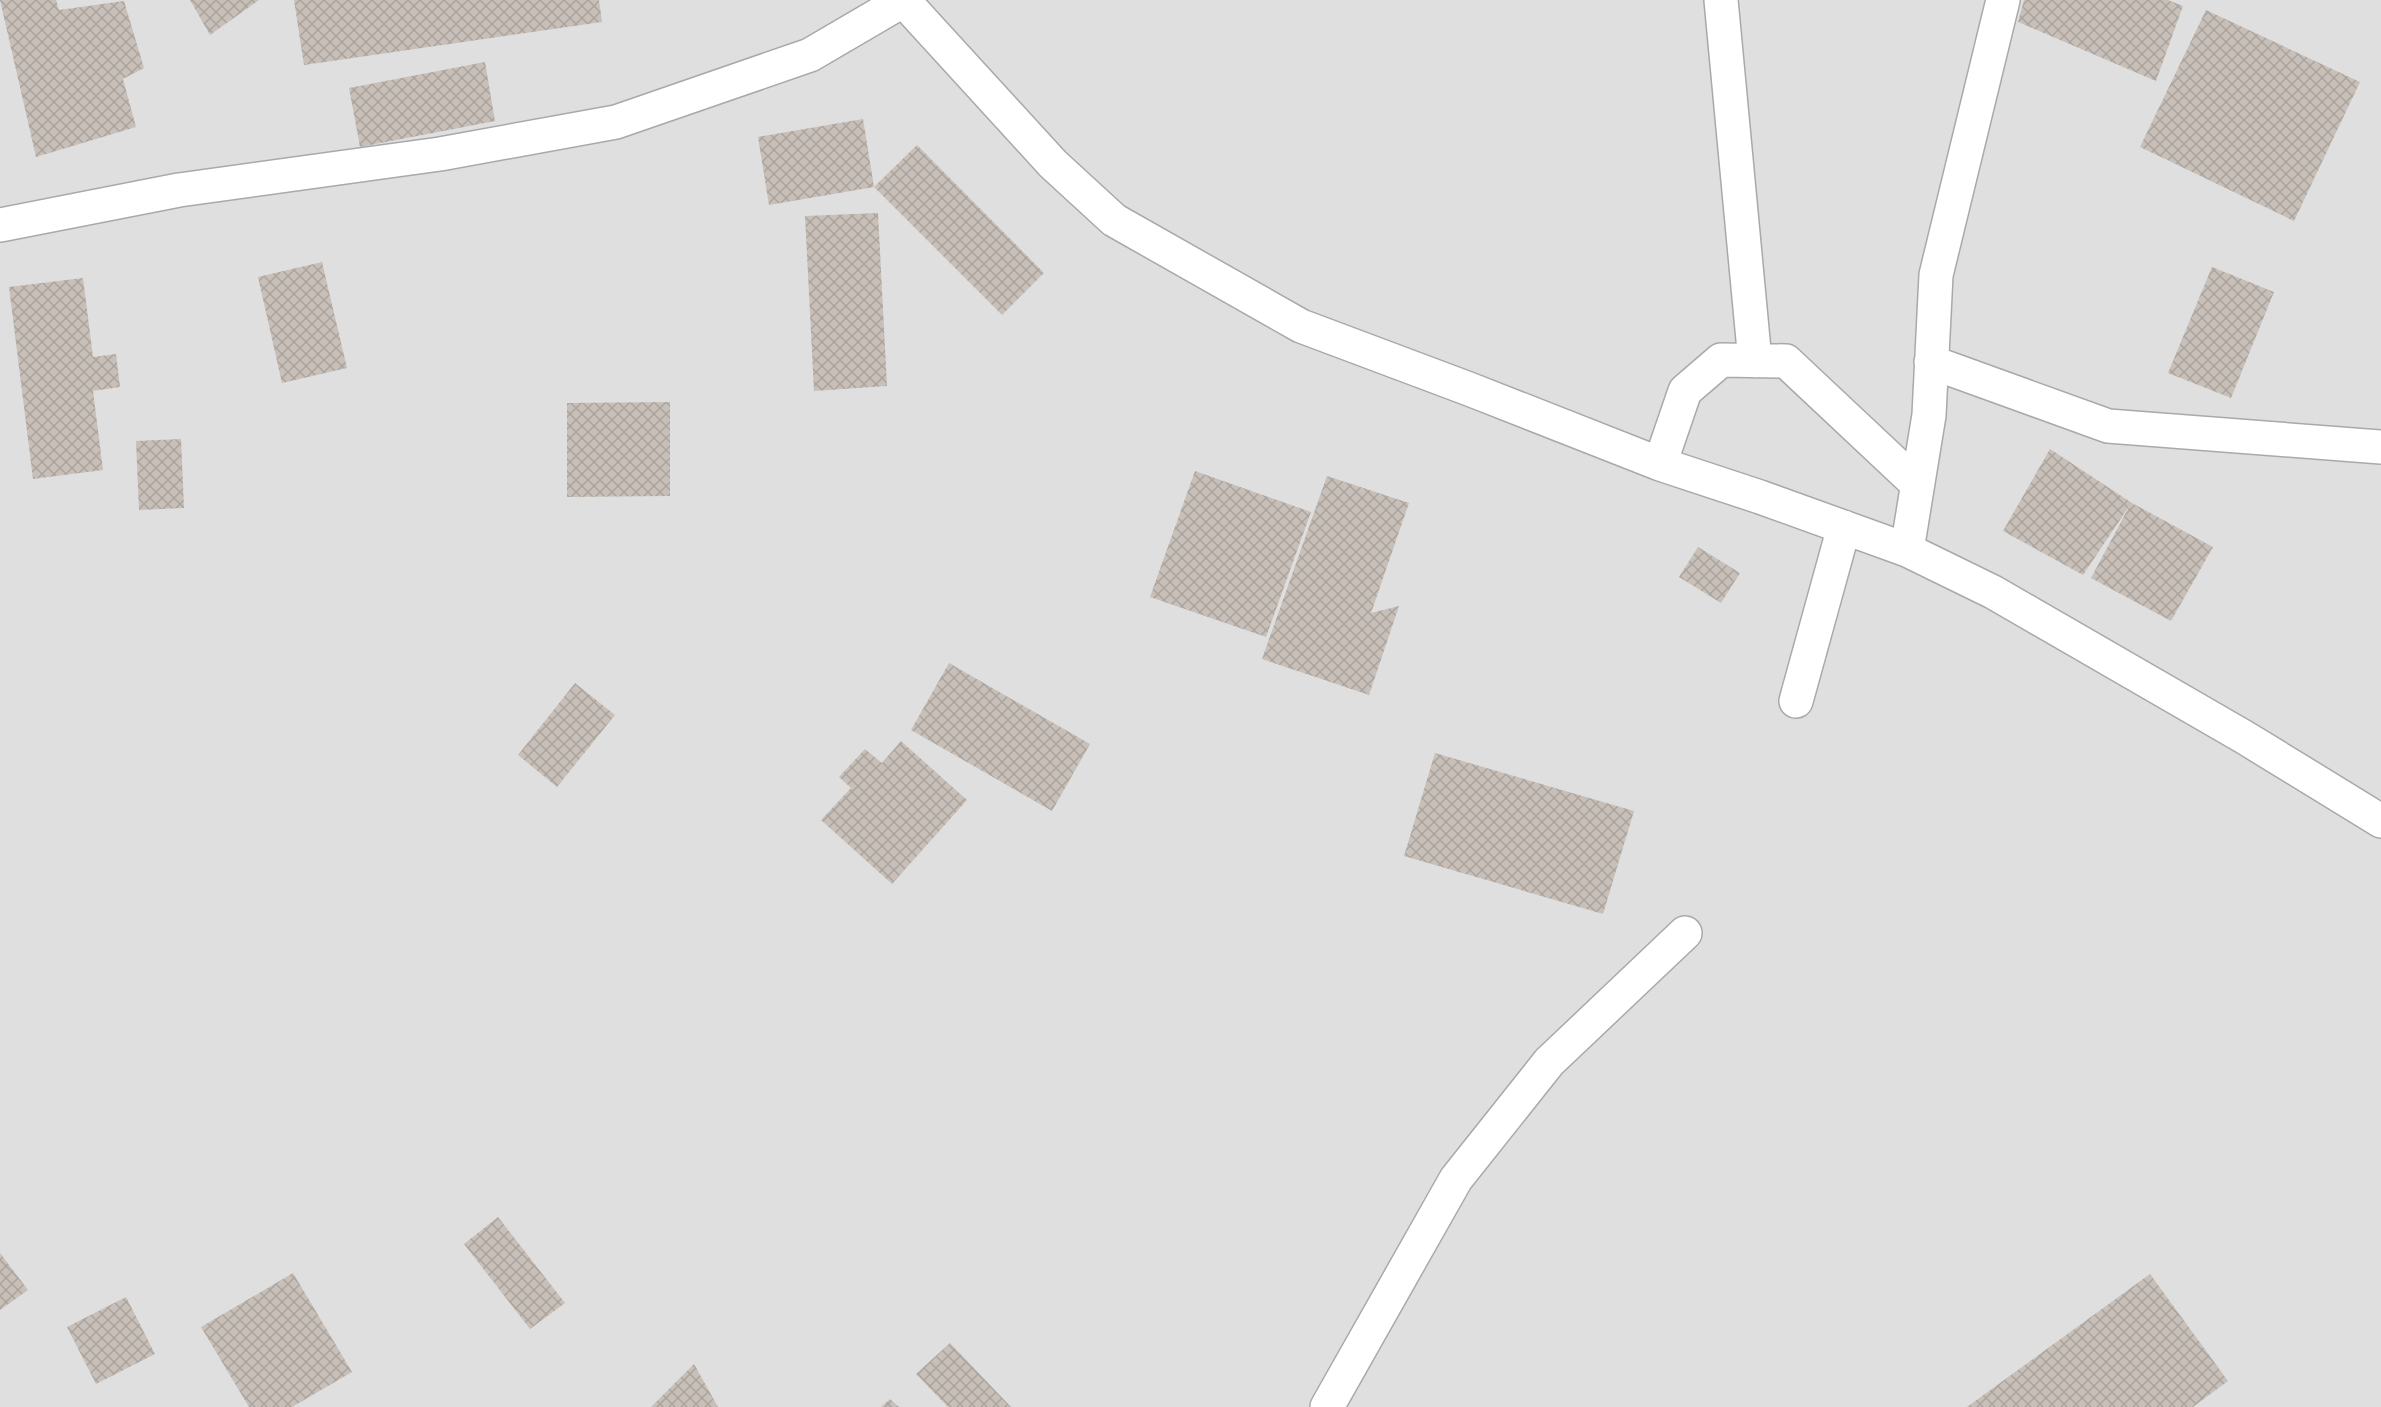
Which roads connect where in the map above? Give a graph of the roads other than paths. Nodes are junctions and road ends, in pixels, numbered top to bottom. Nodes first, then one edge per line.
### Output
1 (904, 0) edge
2 (1721, 0) edge
3 (2003, 0) edge
4 (0, 225) edge
5 (1755, 361) junction
6 (1931, 362) junction
7 (2381, 447) edge
8 (1660, 464) junction
9 (1917, 484) junction
10 (1844, 527) junction
11 (1907, 550) junction
12 (1796, 700) dead end
13 (2381, 821) edge
14 (1685, 933) dead end
15 (1327, 1407) edge

1 - 4 street
1 - 8 street
2 - 5 street
3 - 6 street
5 - 8 street
5 - 9 street
6 - 7 street
6 - 9 street
8 - 10 street
9 - 11 street
10 - 11 street
10 - 12 street
11 - 13 street
14 - 15 street

